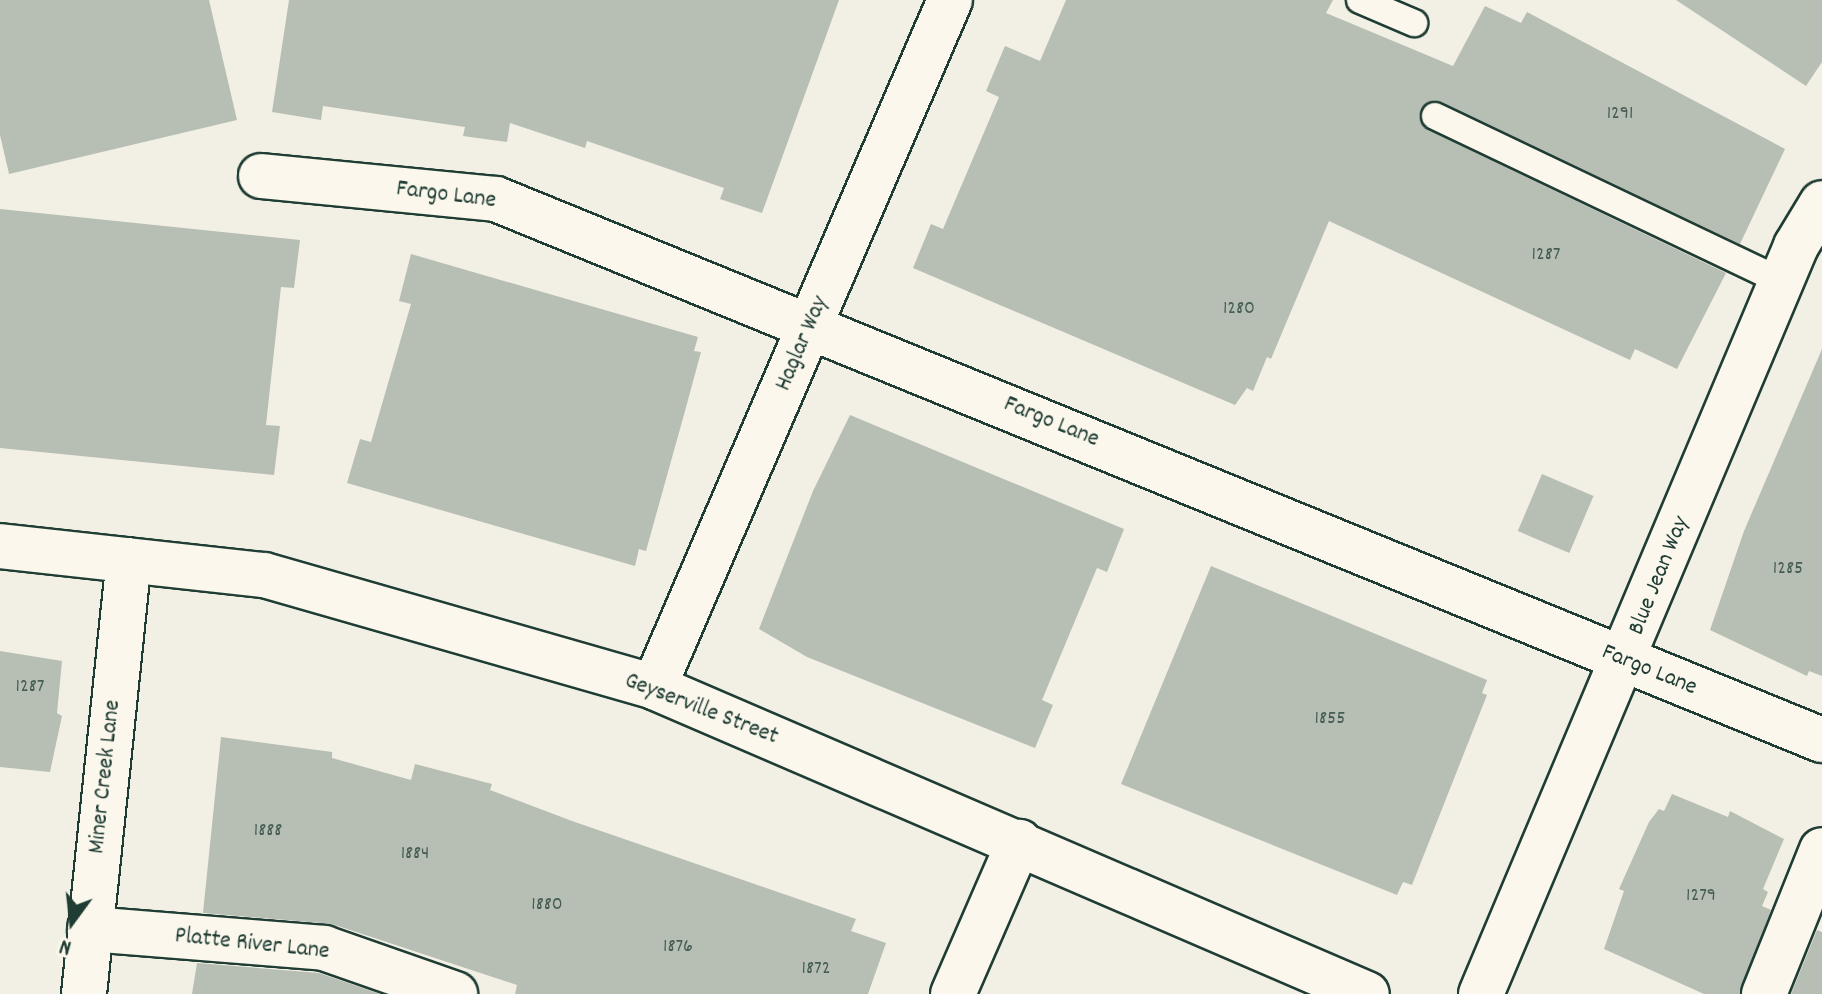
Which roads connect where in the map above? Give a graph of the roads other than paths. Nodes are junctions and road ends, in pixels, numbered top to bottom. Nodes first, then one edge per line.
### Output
1 (950, 0) edge
2 (1360, 0) edge
3 (1414, 23) dead end
4 (1435, 116) dead end
5 (261, 176) dead end
6 (1822, 203) edge
7 (1781, 281) junction
8 (811, 325) junction
9 (0, 546) edge
10 (129, 560) junction
11 (1625, 662) junction
12 (654, 687) junction
13 (1822, 740) edge
14 (1019, 842) junction
15 (1822, 850) edge
16 (90, 929) junction
17 (84, 994) edge
18 (455, 994) edge
19 (953, 994) edge
20 (1367, 994) edge
21 (1481, 994) edge
22 (1764, 994) edge

1 - 8 street, Haglar Way
2 - 3 lane
4 - 7 lane
5 - 8 street, Fargo Lane
6 - 7 street, Blue Jean Way
7 - 11 street, Blue Jean Way
8 - 11 street, Fargo Lane
8 - 12 street, Haglar Way
9 - 10 street, Geyserville Street
10 - 12 street, Geyserville Street
10 - 16 street, Miner Creek Lane
11 - 13 street, Fargo Lane
11 - 21 street, Blue Jean Way
12 - 14 street, Geyserville Street
14 - 19 street
14 - 20 street, Geyserville Street
15 - 22 street
16 - 17 street, Miner Creek Lane
16 - 18 street, Platte River Lane

